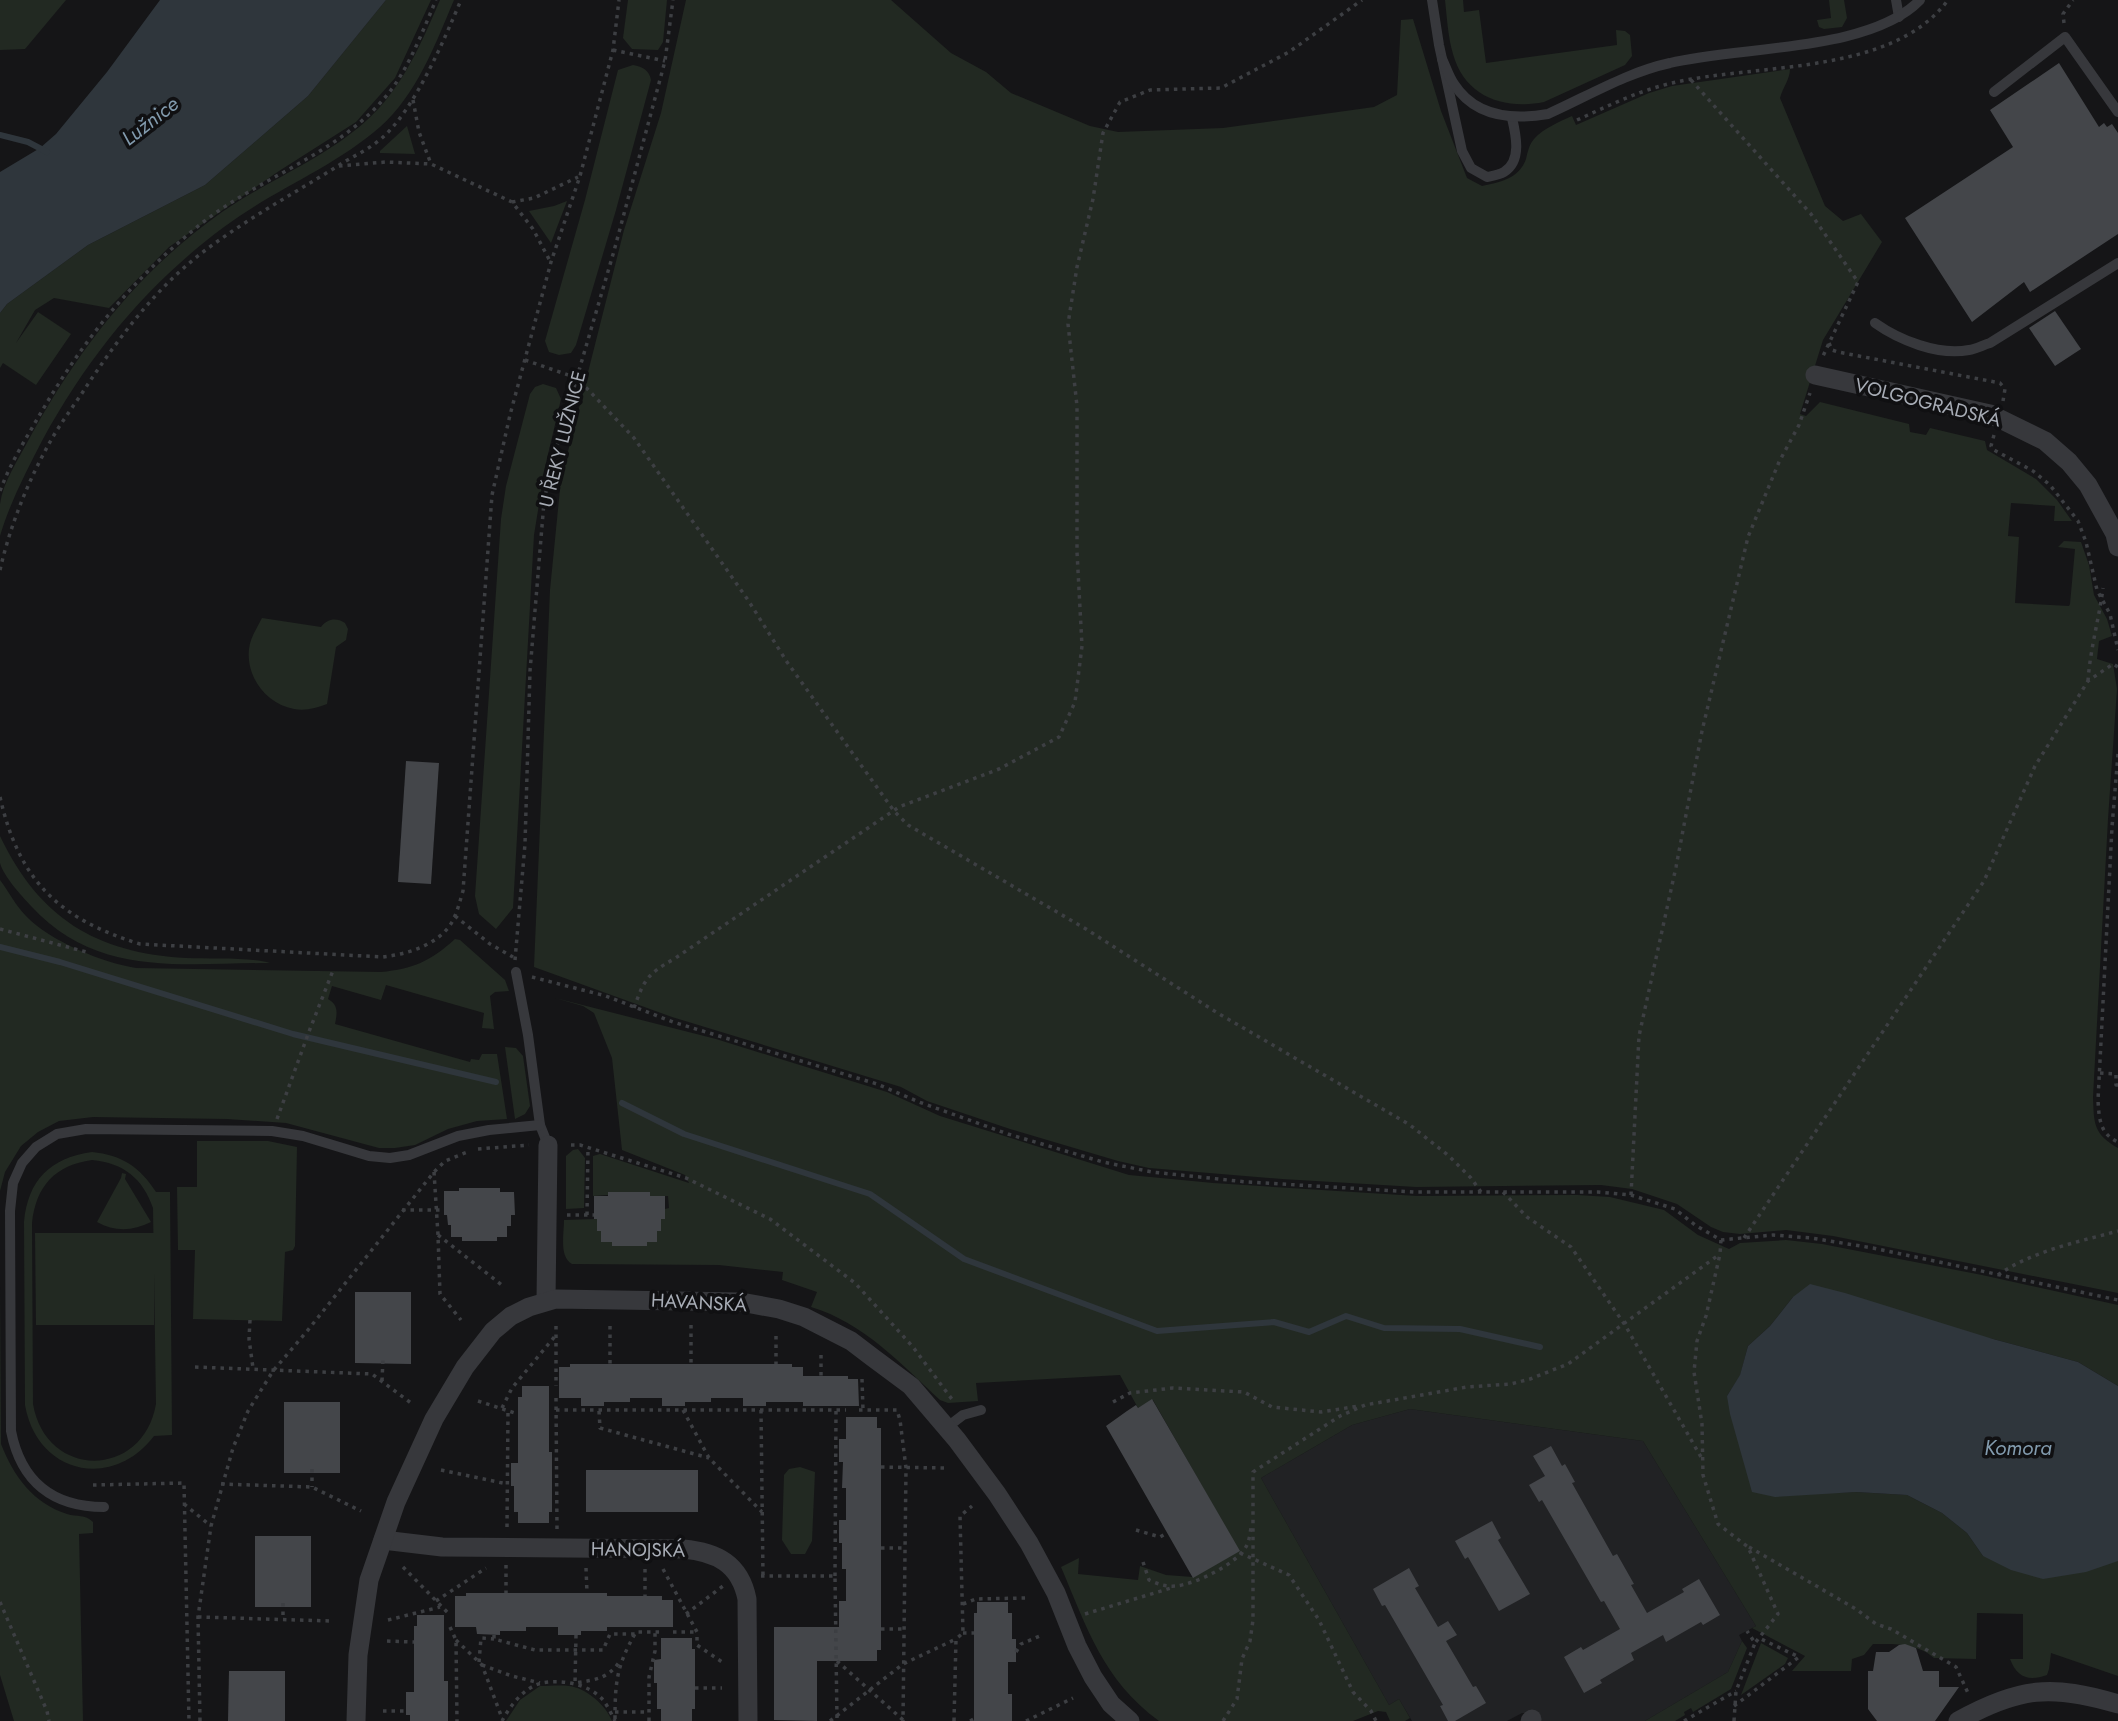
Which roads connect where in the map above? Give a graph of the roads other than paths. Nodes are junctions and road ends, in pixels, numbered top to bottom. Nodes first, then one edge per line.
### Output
1 (1432, 0) edge
2 (1896, 0) edge
3 (1920, 0) edge
4 (1899, 17) junction
5 (1442, 59) junction
6 (1994, 92) dead end
7 (2118, 112) edge
8 (1512, 118) junction
9 (2118, 263) edge
10 (1875, 323) dead end
11 (1815, 375) road end
12 (2117, 538) edge
13 (516, 972) road end
14 (540, 1125) junction
15 (543, 1145) joint
16 (546, 1301) junction
17 (981, 1410) dead end
18 (946, 1428) junction
19 (104, 1507) dead end
20 (383, 1540) junction
21 (2118, 1704) edge
22 (1967, 1716) edge
23 (356, 1721) edge
24 (748, 1721) edge
25 (1130, 1721) edge

1 - 5 lane
2 - 4 lane
3 - 4 lane
4 - 8 lane
5 - 8 lane
5 - 8 lane
6 - 7 lane
9 - 10 lane
11 - 12 street, VOLGOGRADSKÁ
13 - 14 lane
14 - 15 lane
14 - 19 lane
15 - 16 street
16 - 18 street, HAVANSKÁ
16 - 20 street, HAVANSKÁ
17 - 18 lane
18 - 25 street, HAVANSKÁ
20 - 23 street, HAVANSKÁ
20 - 24 street, HANOJSKÁ
21 - 22 street

